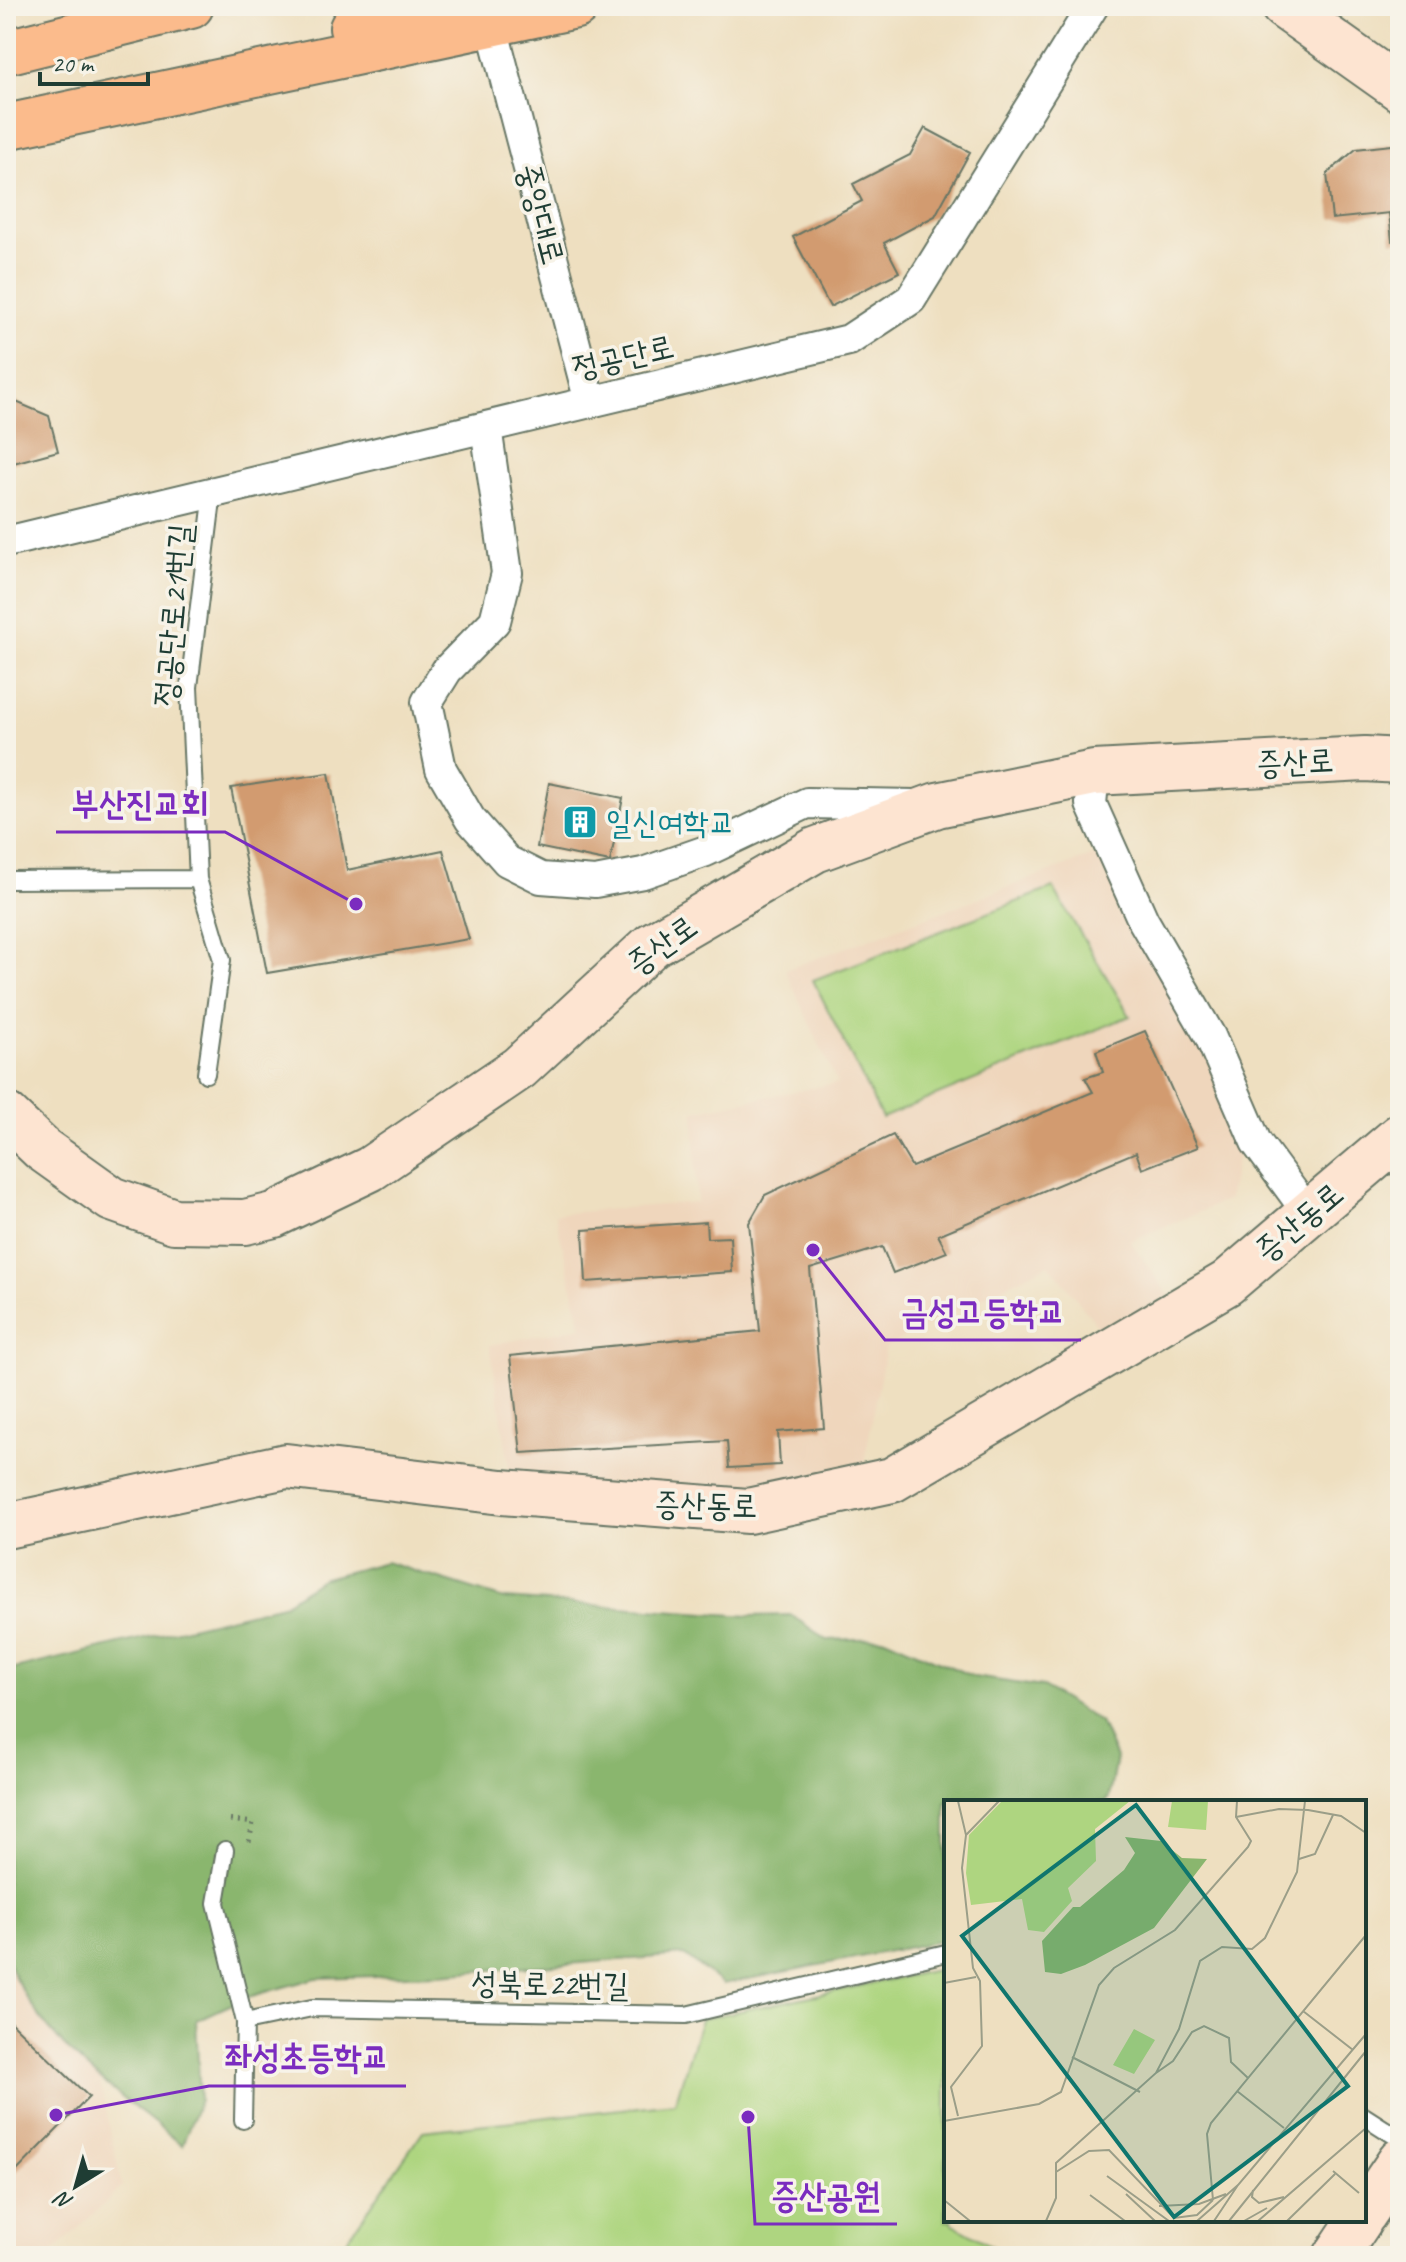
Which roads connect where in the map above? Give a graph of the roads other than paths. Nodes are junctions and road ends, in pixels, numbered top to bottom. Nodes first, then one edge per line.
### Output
1 (191, 6) edge
2 (415, 6) edge
3 (576, 6) edge
4 (1093, 6) edge
5 (1283, 6) edge
6 (492, 27) junction
7 (6, 52) edge
8 (192, 85) junction
9 (1400, 89) edge
10 (6, 127) edge
11 (590, 402) junction
12 (486, 427) junction
13 (213, 492) junction
14 (6, 542) edge
15 (1400, 761) edge
16 (1094, 773) junction
17 (937, 805) junction
18 (198, 879) junction
19 (6, 880) edge
20 (206, 1074) dead end
21 (6, 1115) edge
22 (1400, 1136) edge
23 (1309, 1214) junction
24 (6, 1526) edge
25 (225, 1850) dead end
26 (944, 1953) edge
27 (245, 2022) junction
28 (1366, 2117) edge
29 (243, 2120) dead end
30 (1400, 2139) edge
31 (1400, 2161) edge
32 (1366, 2211) edge
33 (1359, 2222) edge
34 (1336, 2256) edge

1 - 7 main road
2 - 8 main road
3 - 6 main road
4 - 11 street, 정공단로
5 - 9 street
6 - 8 main road
6 - 11 street, 중앙대로
8 - 10 main road
11 - 12 street, 정공단로
12 - 13 street, 정공단로
12 - 17 street
13 - 14 street, 정공단로
13 - 18 lane, 정공단로21번길
15 - 16 street, 증산로
16 - 17 street, 증산로
16 - 23 street
17 - 21 street, 증산로
18 - 19 lane
18 - 20 lane, 정공단로21번길
22 - 23 street, 증산동로
23 - 24 street, 증산동로
25 - 27 lane
26 - 27 lane, 성북로22번길
27 - 29 lane
28 - 30 lane
31 - 32 street
33 - 34 street

